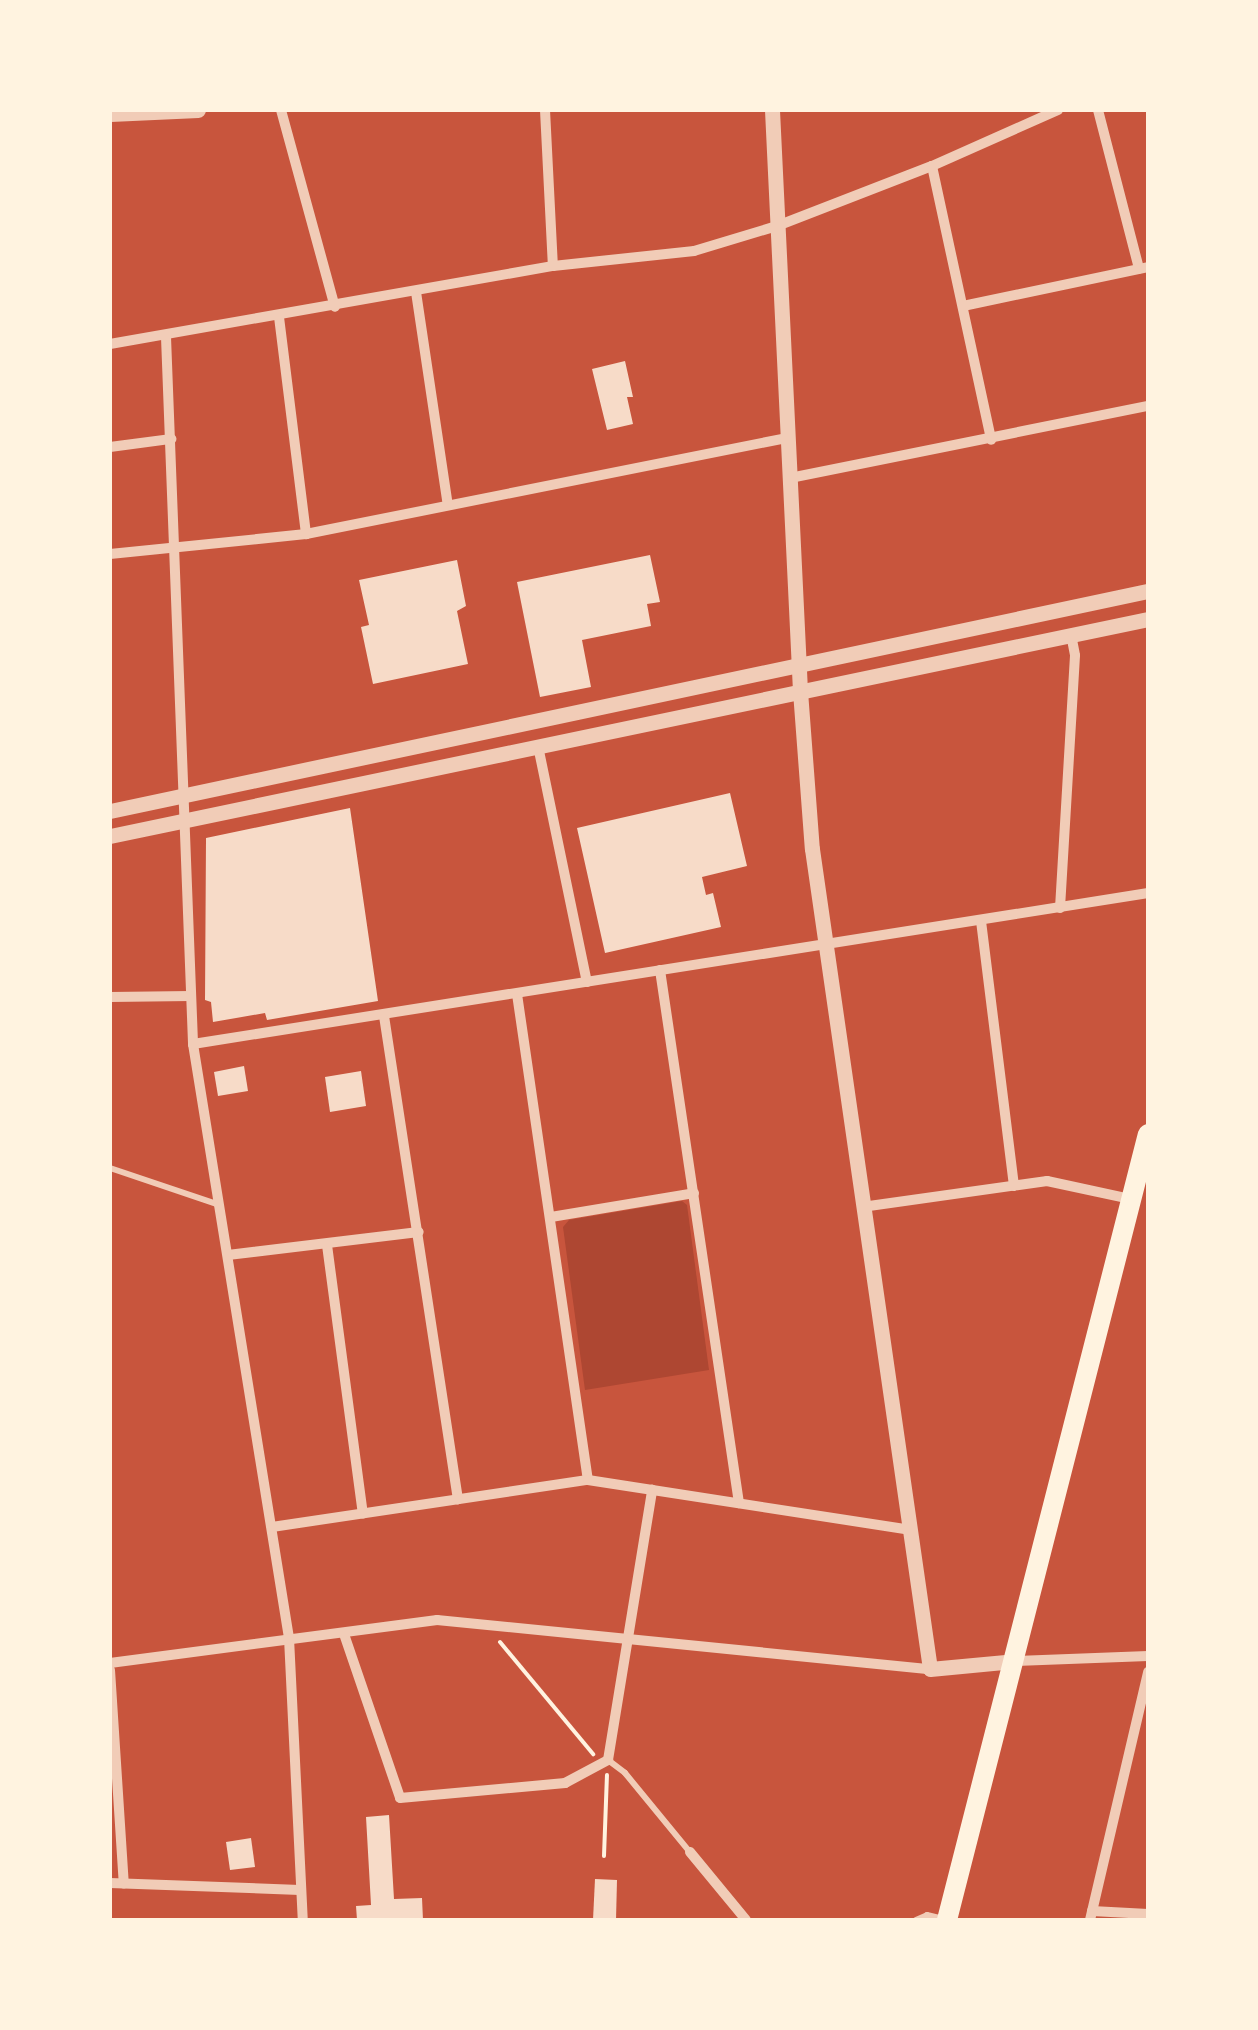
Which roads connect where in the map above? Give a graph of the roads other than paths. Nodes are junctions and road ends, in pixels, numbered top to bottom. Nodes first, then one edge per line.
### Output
1 (198, 110) edge
2 (281, 110) edge
3 (545, 110) edge
4 (772, 110) edge
5 (1058, 110) edge
6 (1098, 110) edge
7 (110, 114) edge
8 (932, 166) junction
9 (777, 226) junction
10 (553, 266) junction
11 (1143, 268) edge
12 (416, 292) junction
13 (963, 306) junction
14 (335, 307) junction
15 (278, 317) junction
16 (166, 337) junction
17 (110, 342) edge
18 (1148, 406) edge
19 (788, 438) junction
20 (172, 439) junction
21 (990, 440) junction
22 (110, 447) edge
23 (790, 478) junction
24 (448, 505) junction
25 (306, 534) junction
26 (177, 545) junction
27 (110, 554) edge
28 (1148, 590) edge
29 (1148, 619) edge
30 (1071, 635) junction
31 (799, 666) junction
32 (800, 690) junction
33 (538, 746) junction
34 (184, 795) junction
35 (110, 811) edge
36 (186, 820) junction
37 (110, 836) edge
38 (1148, 894) edge
39 (1060, 908) junction
40 (981, 921) junction
41 (825, 944) junction
42 (660, 970) junction
43 (588, 982) junction
44 (518, 994) junction
45 (191, 996) junction
46 (110, 997) edge
47 (384, 1016) junction
48 (193, 1044) junction
49 (1148, 1134) edge
50 (110, 1168) edge
51 (1014, 1186) junction
52 (694, 1193) junction
53 (1131, 1199) junction
54 (218, 1204) junction
55 (862, 1207) junction
56 (551, 1217) junction
57 (418, 1232) junction
58 (328, 1245) junction
59 (228, 1255) junction
60 (588, 1480) junction
61 (652, 1490) junction
62 (458, 1500) junction
63 (740, 1503) junction
64 (363, 1514) junction
65 (272, 1527) junction
66 (911, 1530) junction
67 (344, 1634) junction
68 (289, 1638) junction
69 (629, 1641) junction
70 (1148, 1656) edge
71 (1014, 1661) junction
72 (110, 1666) edge
73 (930, 1669) junction
74 (1148, 1672) edge
75 (604, 1761) junction
76 (690, 1852) joint
77 (110, 1883) edge
78 (124, 1884) junction
79 (300, 1890) junction
80 (1148, 1914) edge
81 (1091, 1915) edge
82 (303, 1920) edge
83 (746, 1920) edge
84 (916, 1920) edge
85 (948, 1920) edge

1 - 7 street
2 - 14 street
3 - 10 street
4 - 9 street
5 - 8 street
6 - 11 street
8 - 9 street
8 - 13 street
9 - 10 street
9 - 19 street
10 - 12 street
11 - 13 street
12 - 14 street
12 - 24 street
13 - 21 street
14 - 15 street
15 - 16 street
15 - 25 street
16 - 17 street
16 - 20 street
18 - 21 street
19 - 23 street
19 - 24 street
20 - 22 street
20 - 26 street
21 - 23 street
23 - 31 street
24 - 25 street
25 - 26 street
26 - 27 street
26 - 34 street
28 - 31 street
29 - 30 street
30 - 32 street
30 - 39 street
31 - 32 street
31 - 34 street
32 - 33 street
32 - 41 street
33 - 36 street
33 - 43 street
34 - 35 street
34 - 36 street
36 - 37 street
36 - 45 street
38 - 39 street
39 - 40 street
40 - 41 street
40 - 51 street
41 - 42 street
41 - 55 street
42 - 43 street
42 - 52 street
43 - 44 street
44 - 47 street
44 - 56 street
45 - 46 street
45 - 48 street
47 - 48 street
47 - 57 street
48 - 54 street
49 - 53 main road
50 - 54 lane
51 - 53 street
51 - 55 street
52 - 56 street
52 - 63 street
53 - 71 main road
54 - 59 street
55 - 66 street
56 - 60 street
57 - 58 street
57 - 62 street
58 - 59 street
58 - 64 street
59 - 65 street
60 - 61 street
60 - 62 street
61 - 63 street
61 - 69 street
62 - 64 street
63 - 66 street
64 - 65 street
65 - 68 street
66 - 73 street
67 - 68 street
67 - 69 street
67 - 75 street
68 - 72 street
68 - 79 street
69 - 73 street
69 - 75 street
70 - 71 street
71 - 73 street
71 - 85 main road
72 - 78 street
74 - 81 street
75 - 76 lane
76 - 83 street
77 - 78 street
78 - 79 street
79 - 82 street
80 - 81 street
84 - 85 lane

